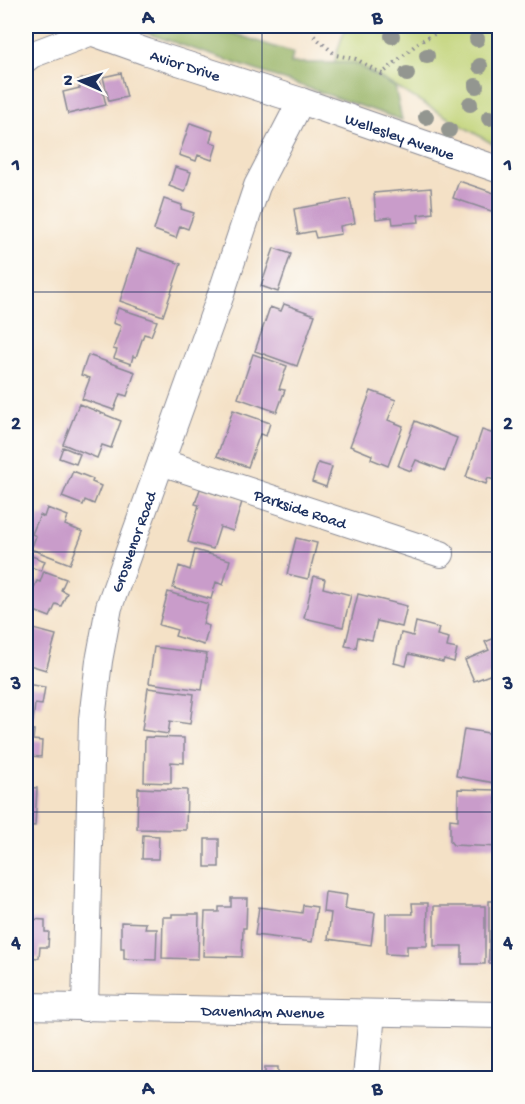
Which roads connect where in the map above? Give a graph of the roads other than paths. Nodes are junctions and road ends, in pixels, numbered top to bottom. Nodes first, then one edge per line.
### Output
1 (83, 29) edge
2 (26, 59) edge
3 (301, 101) junction
4 (500, 170) edge
5 (161, 462) junction
6 (441, 554) dead end
7 (26, 1006) edge
8 (85, 1008) junction
9 (372, 1013) junction
10 (500, 1015) edge
11 (366, 1078) edge

1 - 2 street
1 - 3 street, Avior Drive
3 - 4 street, Wellesley Avenue
3 - 5 street, Grosvenor Road
5 - 6 street, Parkside Road
5 - 8 street, Grosvenor Road
7 - 8 street, Davenham Avenue
8 - 9 street, Davenham Avenue
9 - 10 street, Davenham Avenue
9 - 11 street

